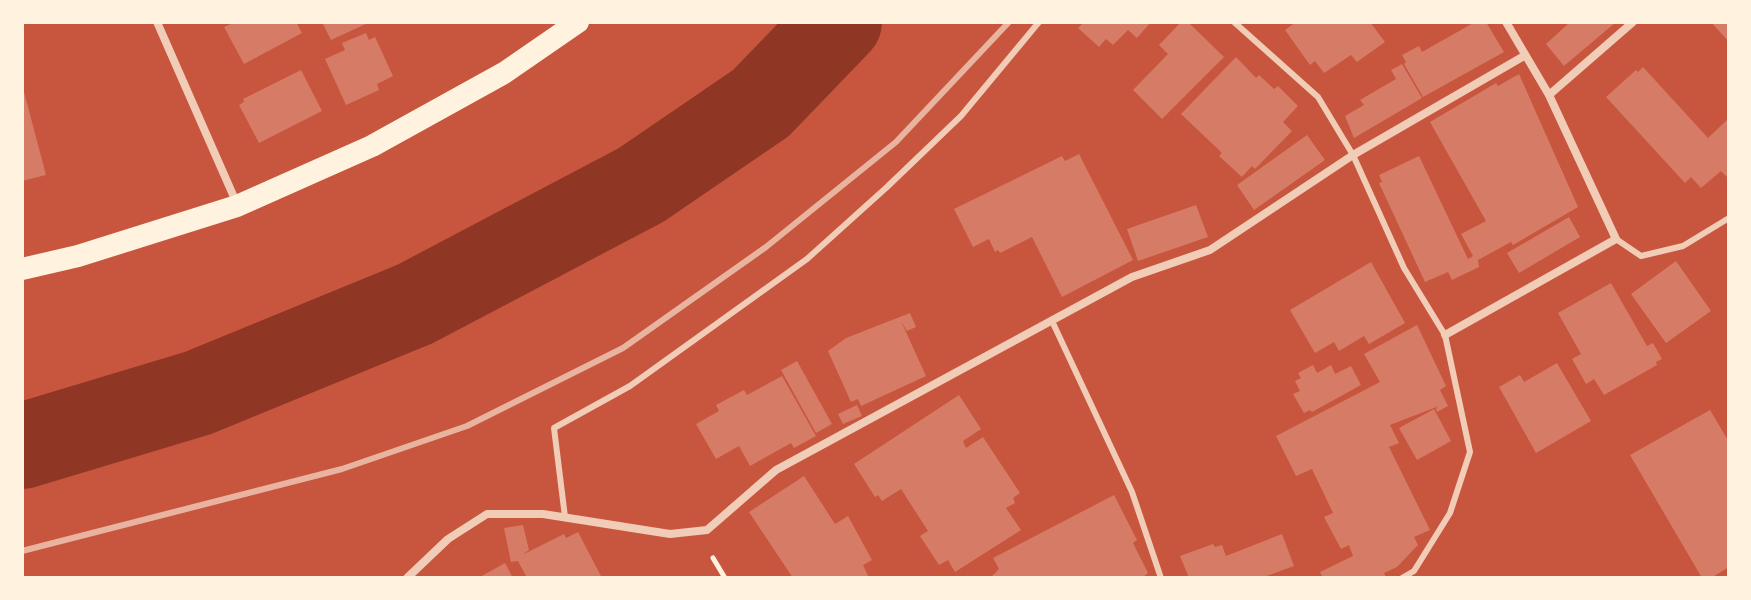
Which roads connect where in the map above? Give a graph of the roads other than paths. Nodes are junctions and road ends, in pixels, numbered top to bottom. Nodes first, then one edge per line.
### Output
1 (157, 22) edge
2 (578, 22) edge
3 (1039, 22) edge
4 (1234, 22) edge
5 (1506, 22) edge
6 (1633, 22) edge
7 (1524, 56) junction
8 (1549, 95) junction
9 (1353, 155) junction
10 (237, 206) junction
11 (1729, 218) edge
12 (1616, 239) junction
13 (22, 269) edge
14 (1052, 321) junction
15 (1445, 335) junction
16 (565, 517) junction
17 (407, 578) edge
18 (1161, 578) edge
19 (1402, 578) edge

1 - 10 street
2 - 10 highway
3 - 16 lane
4 - 9 lane
5 - 7 street
6 - 8 street
7 - 8 street
7 - 9 street
8 - 12 street
9 - 14 street
9 - 15 lane
10 - 13 highway
11 - 12 lane
12 - 15 street
14 - 16 street
14 - 18 lane
15 - 19 lane
16 - 17 street

